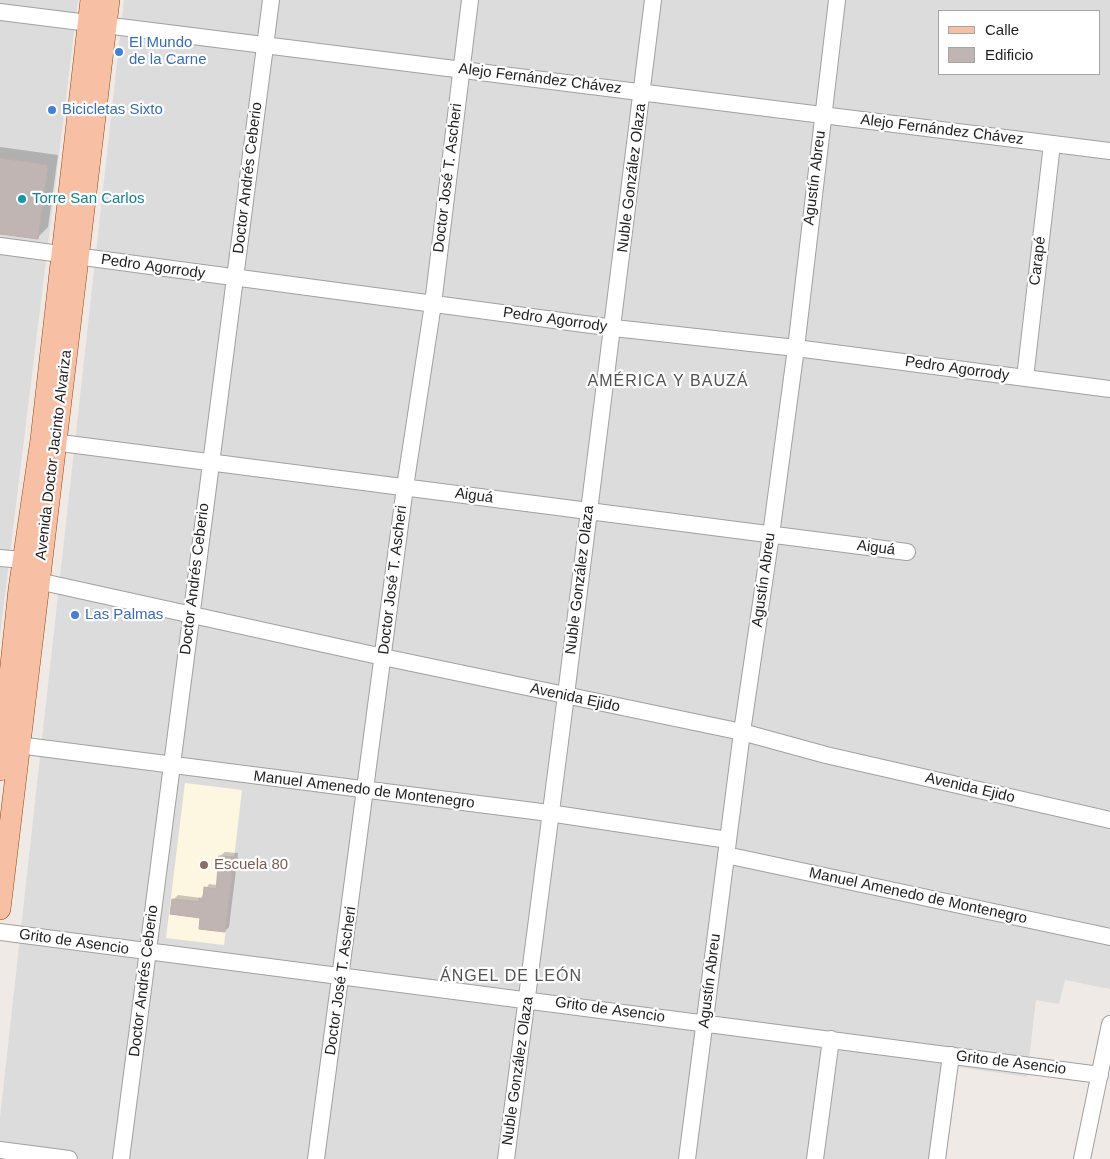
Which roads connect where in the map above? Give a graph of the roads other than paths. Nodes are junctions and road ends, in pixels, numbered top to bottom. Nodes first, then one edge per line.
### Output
1 (91, 0) edge
2 (109, 0) edge
3 (271, 0) edge
4 (470, 0) edge
5 (654, 0) edge
6 (837, 0) edge
7 (0, 12) edge
8 (97, 23) junction
9 (265, 44) junction
10 (461, 68) junction
11 (642, 92) junction
12 (822, 114) junction
13 (1052, 144) junction
14 (1110, 151) edge
15 (0, 246) edge
16 (71, 256) junction
17 (236, 278) junction
18 (433, 304) junction
19 (614, 328) junction
20 (796, 348) junction
21 (1025, 378) junction
22 (1110, 389) edge
23 (49, 441) junction
24 (211, 460) junction
25 (405, 487) junction
26 (588, 511) junction
27 (771, 535) junction
28 (907, 552) dead end
29 (0, 558) edge
30 (35, 568) junction
31 (190, 614) junction
32 (383, 657) junction
33 (565, 696) junction
34 (742, 732) junction
35 (8, 744) edge
36 (172, 766) junction
37 (0, 770) edge
38 (366, 790) junction
39 (550, 813) junction
40 (1110, 820) edge
41 (727, 848) junction
42 (0, 909) edge
43 (0, 932) edge
44 (1110, 937) edge
45 (148, 952) junction
46 (342, 975) junction
47 (527, 999) junction
48 (704, 1023) junction
49 (1110, 1024) edge
50 (830, 1040) junction
51 (951, 1055) junction
52 (1100, 1075) junction
53 (0, 1150) edge
54 (69, 1159) edge
55 (121, 1159) edge
56 (316, 1159) edge
57 (506, 1159) edge
58 (686, 1159) edge
59 (815, 1159) edge
60 (937, 1159) edge
61 (1082, 1159) edge

1 - 8 main road, Avenida Doctor Jacinto Alvariza
2 - 8 main road, Avenida Doctor Jacinto Alvariza
3 - 9 street, Doctor Andrés Ceberio
4 - 10 street, Doctor José T. Ascheri
5 - 11 street, Nuble González Olaza
6 - 12 street, Agustín Abreu
7 - 8 street, Alejo Fernández Chávez
8 - 9 street, Alejo Fernández Chávez
8 - 16 main road, Avenida Doctor Jacinto Alvariza
9 - 10 street, Alejo Fernández Chávez
9 - 17 street, Doctor Andrés Ceberio
10 - 11 street, Alejo Fernández Chávez
10 - 18 street, Doctor José T. Ascheri
11 - 12 street, Alejo Fernández Chávez
11 - 19 street, Nuble González Olaza
12 - 13 street, Alejo Fernández Chávez
12 - 20 street, Agustín Abreu
13 - 14 street, Alejo Fernández Chávez
13 - 21 street, Carapé
15 - 16 street, Pedro Agorrody
16 - 17 street, Pedro Agorrody
16 - 23 main road, Avenida Doctor Jacinto Alvariza
17 - 18 street, Pedro Agorrody
17 - 24 street, Doctor Andrés Ceberio
18 - 19 street, Pedro Agorrody
18 - 25 street, Doctor José T. Ascheri
19 - 20 street, Pedro Agorrody
19 - 26 street, Nuble González Olaza
20 - 21 street, Pedro Agorrody
20 - 27 street, Agustín Abreu
21 - 22 street, Pedro Agorrody
23 - 24 street, Aiguá
23 - 30 main road, Avenida Doctor Jacinto Alvariza
24 - 25 street, Aiguá
24 - 31 street, Doctor Andrés Ceberio
25 - 26 street, Aiguá
25 - 32 street, Doctor José T. Ascheri
26 - 27 street, Aiguá
26 - 33 street, Nuble González Olaza
27 - 28 street, Aiguá
27 - 34 street, Agustín Abreu
29 - 30 street, Avenida Ejido
30 - 31 street, Avenida Ejido
30 - 35 main road, Avenida Doctor Jacinto Alvariza
31 - 32 street, Avenida Ejido
31 - 36 street, Doctor Andrés Ceberio
32 - 33 street, Avenida Ejido
32 - 38 street, Doctor José T. Ascheri
33 - 34 street, Avenida Ejido
33 - 39 street, Nuble González Olaza
34 - 40 street, Avenida Ejido
34 - 41 street, Agustín Abreu
35 - 36 street, Manuel Amenedo de Montenegro
35 - 37 main road, Avenida Doctor Jacinto Alvariza
35 - 42 main road, Avenida Doctor Jacinto Alvariza
36 - 38 street, Manuel Amenedo de Montenegro
36 - 45 street, Doctor Andrés Ceberio
38 - 39 street, Manuel Amenedo de Montenegro
38 - 46 street, Doctor José T. Ascheri
39 - 41 street, Manuel Amenedo de Montenegro
39 - 47 street, Nuble González Olaza
41 - 44 street, Manuel Amenedo de Montenegro
41 - 48 street, Agustín Abreu
43 - 45 street, Grito de Asencio
45 - 46 street, Grito de Asencio
45 - 55 street, Doctor Andrés Ceberio
46 - 47 street, Grito de Asencio
46 - 56 street, Doctor José T. Ascheri
47 - 48 street, Grito de Asencio
47 - 57 street, Nuble González Olaza
48 - 50 street, Grito de Asencio
48 - 58 street, Agustín Abreu
49 - 52 street
50 - 51 street, Grito de Asencio
50 - 59 street
51 - 52 street, Grito de Asencio
51 - 60 street
52 - 61 street
53 - 54 street

